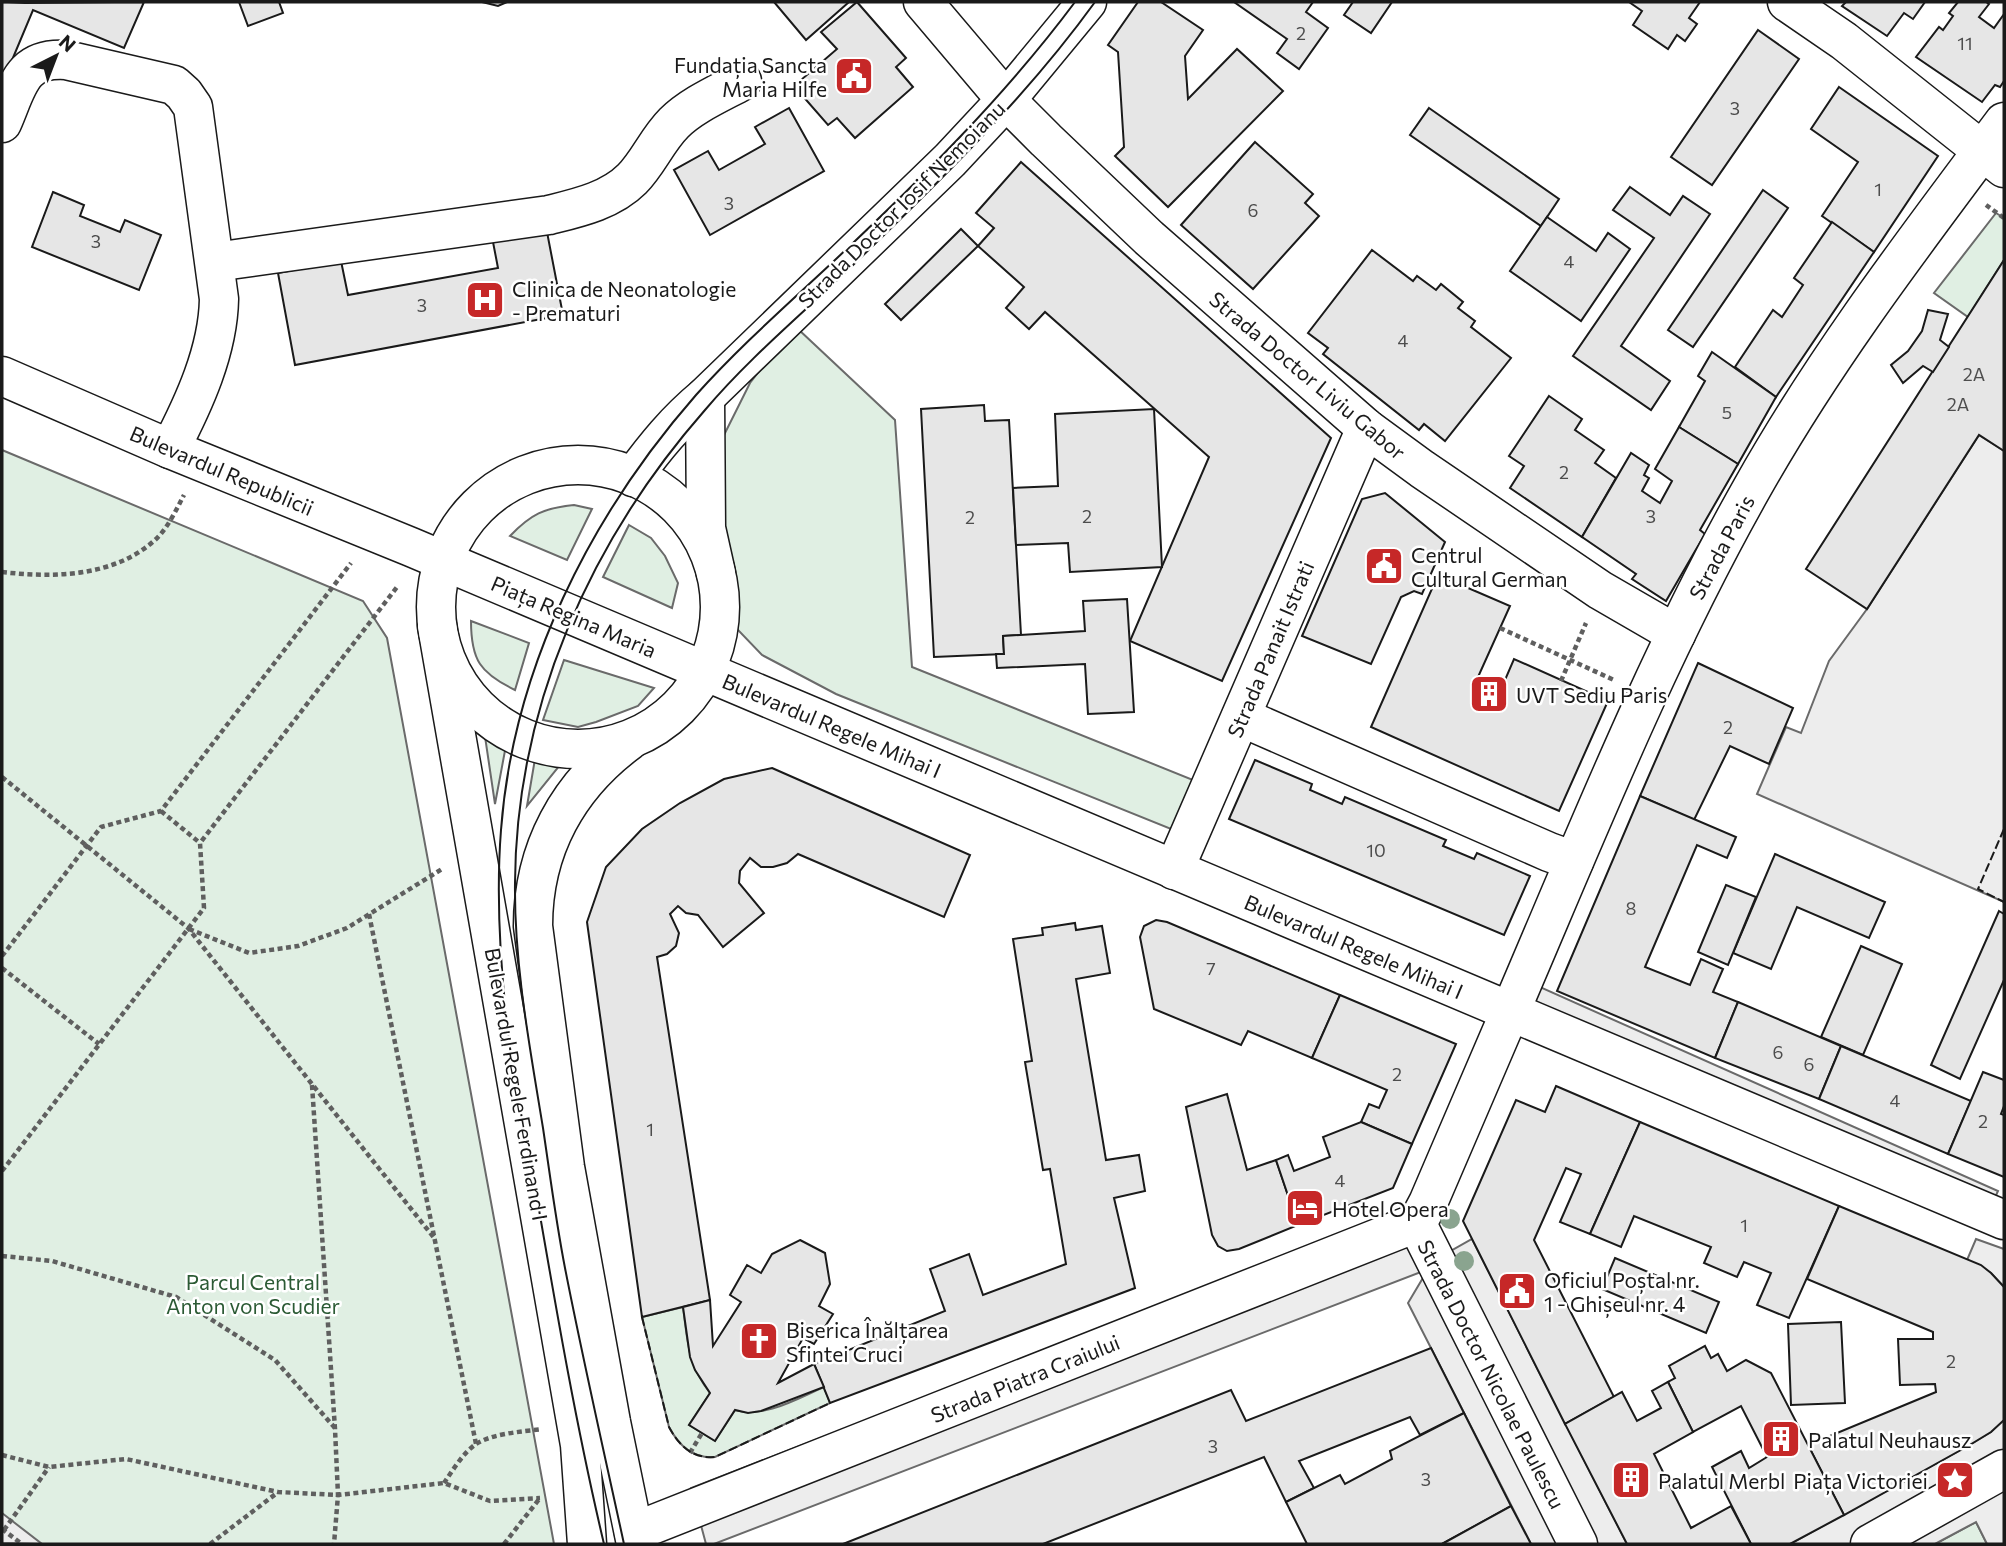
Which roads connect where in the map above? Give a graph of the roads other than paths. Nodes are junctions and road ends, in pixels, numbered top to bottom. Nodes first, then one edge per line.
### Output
1 (923, 2) edge
2 (1087, 2) edge
3 (1787, 2) edge
4 (742, 80) dead end
5 (1006, 100) junction
6 (2, 123) edge
7 (1997, 147) edge
8 (215, 262) junction
9 (2, 376) edge
10 (705, 397) junction
11 (1366, 428) junction
12 (170, 449) junction
13 (633, 477) junction
14 (444, 561) junction
15 (716, 573) junction
16 (437, 626) junction
17 (1676, 634) junction
18 (704, 672) junction
19 (1241, 717) junction
20 (636, 737) junction
21 (1574, 861) junction
22 (1174, 870) junction
23 (1510, 1012) junction
24 (2004, 1220) edge
25 (1416, 1222) junction
26 (2004, 1469) edge
27 (635, 1538) edge
28 (587, 1544) edge
29 (1578, 1544) edge
30 (1870, 1544) edge

1 - 5 main road, Strada Doctor Liviu Gabor
2 - 5 main road, Strada Doctor Iosif Nemoianu
3 - 7 main road
4 - 8 main road
5 - 10 main road, Strada Doctor Iosif Nemoianu
5 - 11 main road, Strada Doctor Liviu Gabor
6 - 8 main road
7 - 17 main road, Strada Paris
8 - 12 main road
9 - 12 main road, Bulevardul Republicii
10 - 13 main road, Strada Doctor Iosif Nemoianu
10 - 15 main road
11 - 17 main road, Strada Doctor Liviu Gabor
11 - 19 main road, Strada Panait Istrati
12 - 14 main road, Bulevardul Republicii
13 - 14 main road
13 - 15 main road
14 - 16 main road
14 - 18 main road, Piața Regina Maria
15 - 18 main road
16 - 20 main road
16 - 28 main road, Bulevardul Regele Ferdinand I
17 - 21 main road, Strada Paris
18 - 20 main road
18 - 22 main road, Bulevardul Regele Mihai I
19 - 21 main road
19 - 22 main road, Strada Panait Istrati
20 - 27 main road, Bulevardul Regele Ferdinand I
21 - 23 main road, Strada Paris
22 - 23 main road, Bulevardul Regele Mihai I
23 - 24 main road, Bulevardul Regele Mihai I
23 - 25 main road, Strada Doctor Nicolae Paulescu
25 - 27 main road, Strada Piatra Craiului
25 - 29 main road, Strada Doctor Nicolae Paulescu
26 - 30 main road

